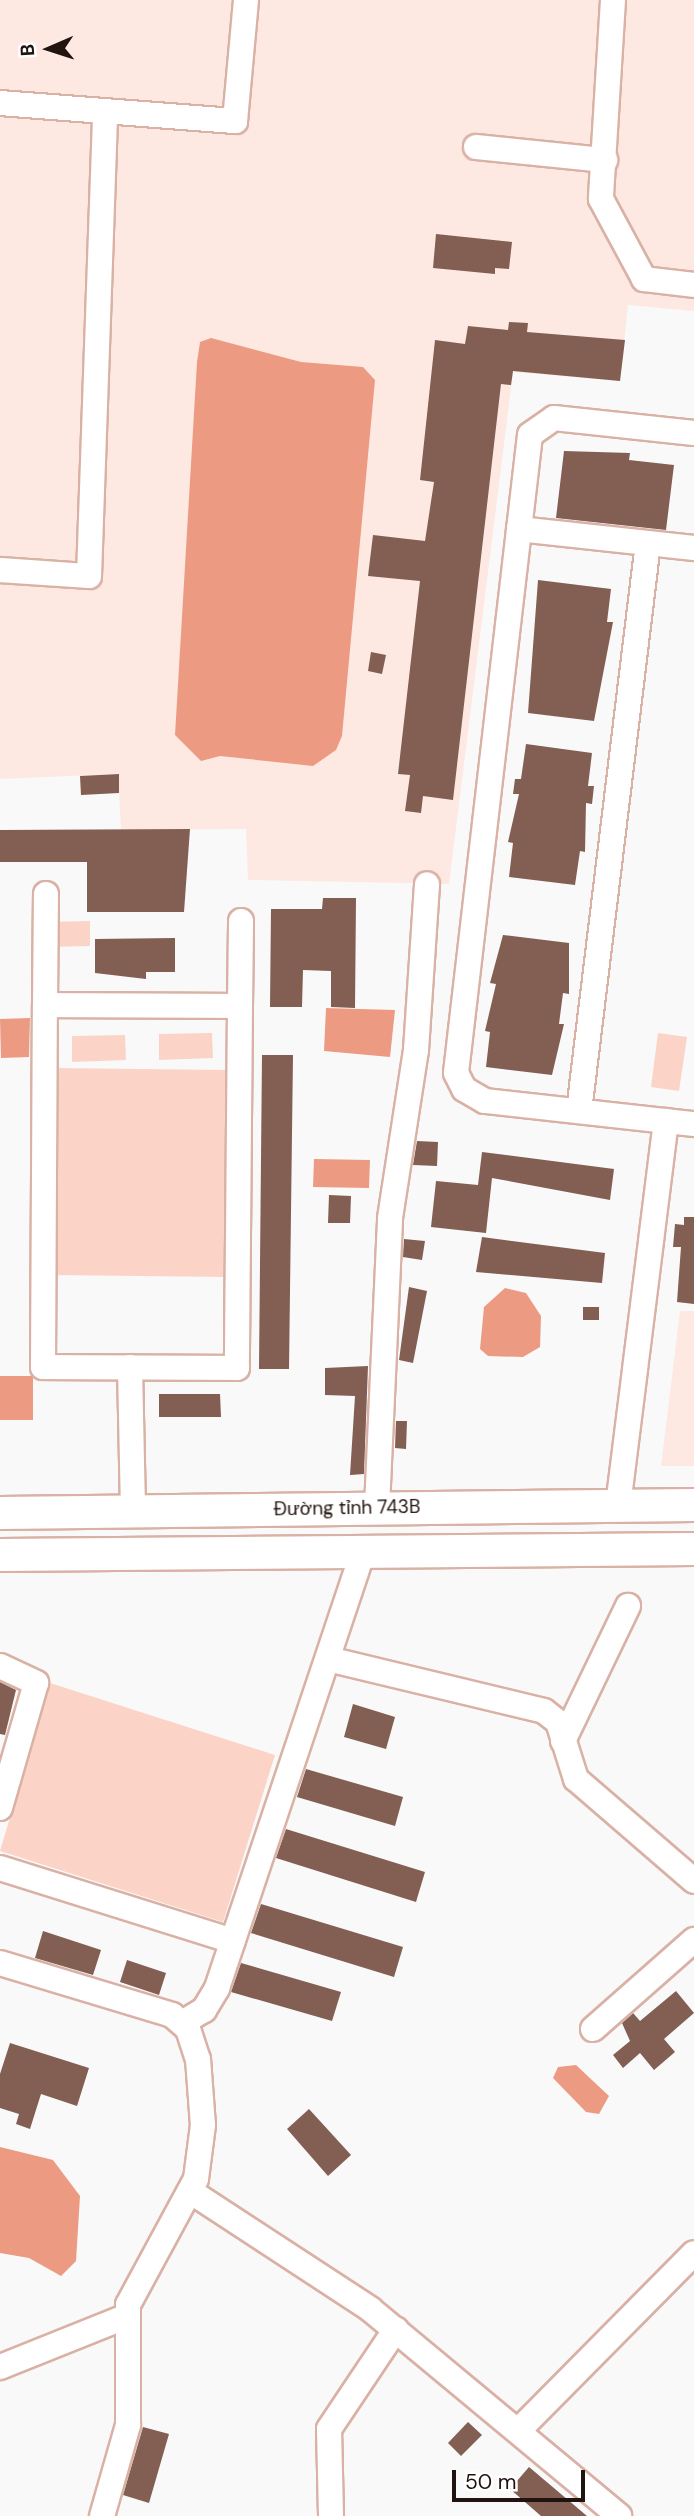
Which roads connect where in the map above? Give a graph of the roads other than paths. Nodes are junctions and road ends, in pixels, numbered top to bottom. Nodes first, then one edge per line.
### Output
1 (246, 0) edge
2 (613, 0) edge
3 (0, 103) edge
4 (105, 111) junction
5 (476, 147) dead end
6 (604, 160) junction
7 (694, 285) edge
8 (694, 433) edge
9 (519, 529) junction
10 (648, 543) junction
11 (694, 548) edge
12 (0, 570) edge
13 (427, 884) dead end
14 (46, 894) dead end
15 (241, 921) dead end
16 (45, 1005) junction
17 (240, 1006) junction
18 (579, 1111) junction
19 (666, 1121) junction
20 (694, 1124) edge
21 (138, 1367) junction
22 (694, 1504) edge
23 (618, 1506) junction
24 (377, 1507) junction
25 (0, 1513) edge
26 (141, 1513) junction
27 (694, 1549) edge
28 (0, 1555) edge
29 (362, 1555) junction
30 (628, 1606) dead end
31 (328, 1659) junction
32 (0, 1666) edge
33 (563, 1741) junction
34 (0, 1808) edge
35 (0, 1868) edge
36 (694, 1881) edge
37 (694, 1940) edge
38 (233, 1941) junction
39 (0, 1964) edge
40 (182, 2023) junction
41 (593, 2029) dead end
42 (193, 2193) junction
43 (694, 2253) edge
44 (125, 2316) junction
45 (396, 2329) junction
46 (0, 2367) edge
47 (518, 2431) junction
48 (102, 2516) edge
49 (331, 2516) edge
50 (619, 2516) edge

1 - 4 lane
2 - 6 lane
3 - 4 lane
4 - 12 lane
5 - 6 lane
6 - 7 lane
8 - 9 lane
9 - 10 lane
9 - 18 lane
10 - 11 lane
10 - 18 lane
13 - 24 lane
14 - 16 lane
15 - 17 lane
16 - 17 lane
16 - 21 lane
17 - 21 lane
18 - 19 lane
19 - 20 lane
19 - 23 lane
21 - 26 lane
22 - 23 main road, Đường tỉnh 743B
23 - 24 main road, Đường tỉnh 743B
24 - 26 main road, Đường tỉnh 743B
24 - 29 main road
25 - 26 main road, Đường tỉnh 743B
27 - 29 main road
28 - 29 main road
29 - 31 lane
30 - 33 lane
31 - 33 lane
31 - 38 lane
32 - 34 lane
33 - 36 lane
35 - 38 lane
37 - 41 lane
38 - 40 lane
39 - 40 lane
40 - 42 lane
42 - 44 lane
42 - 45 lane
43 - 47 lane
44 - 46 lane
44 - 48 lane
45 - 47 lane
45 - 49 lane
47 - 50 lane

